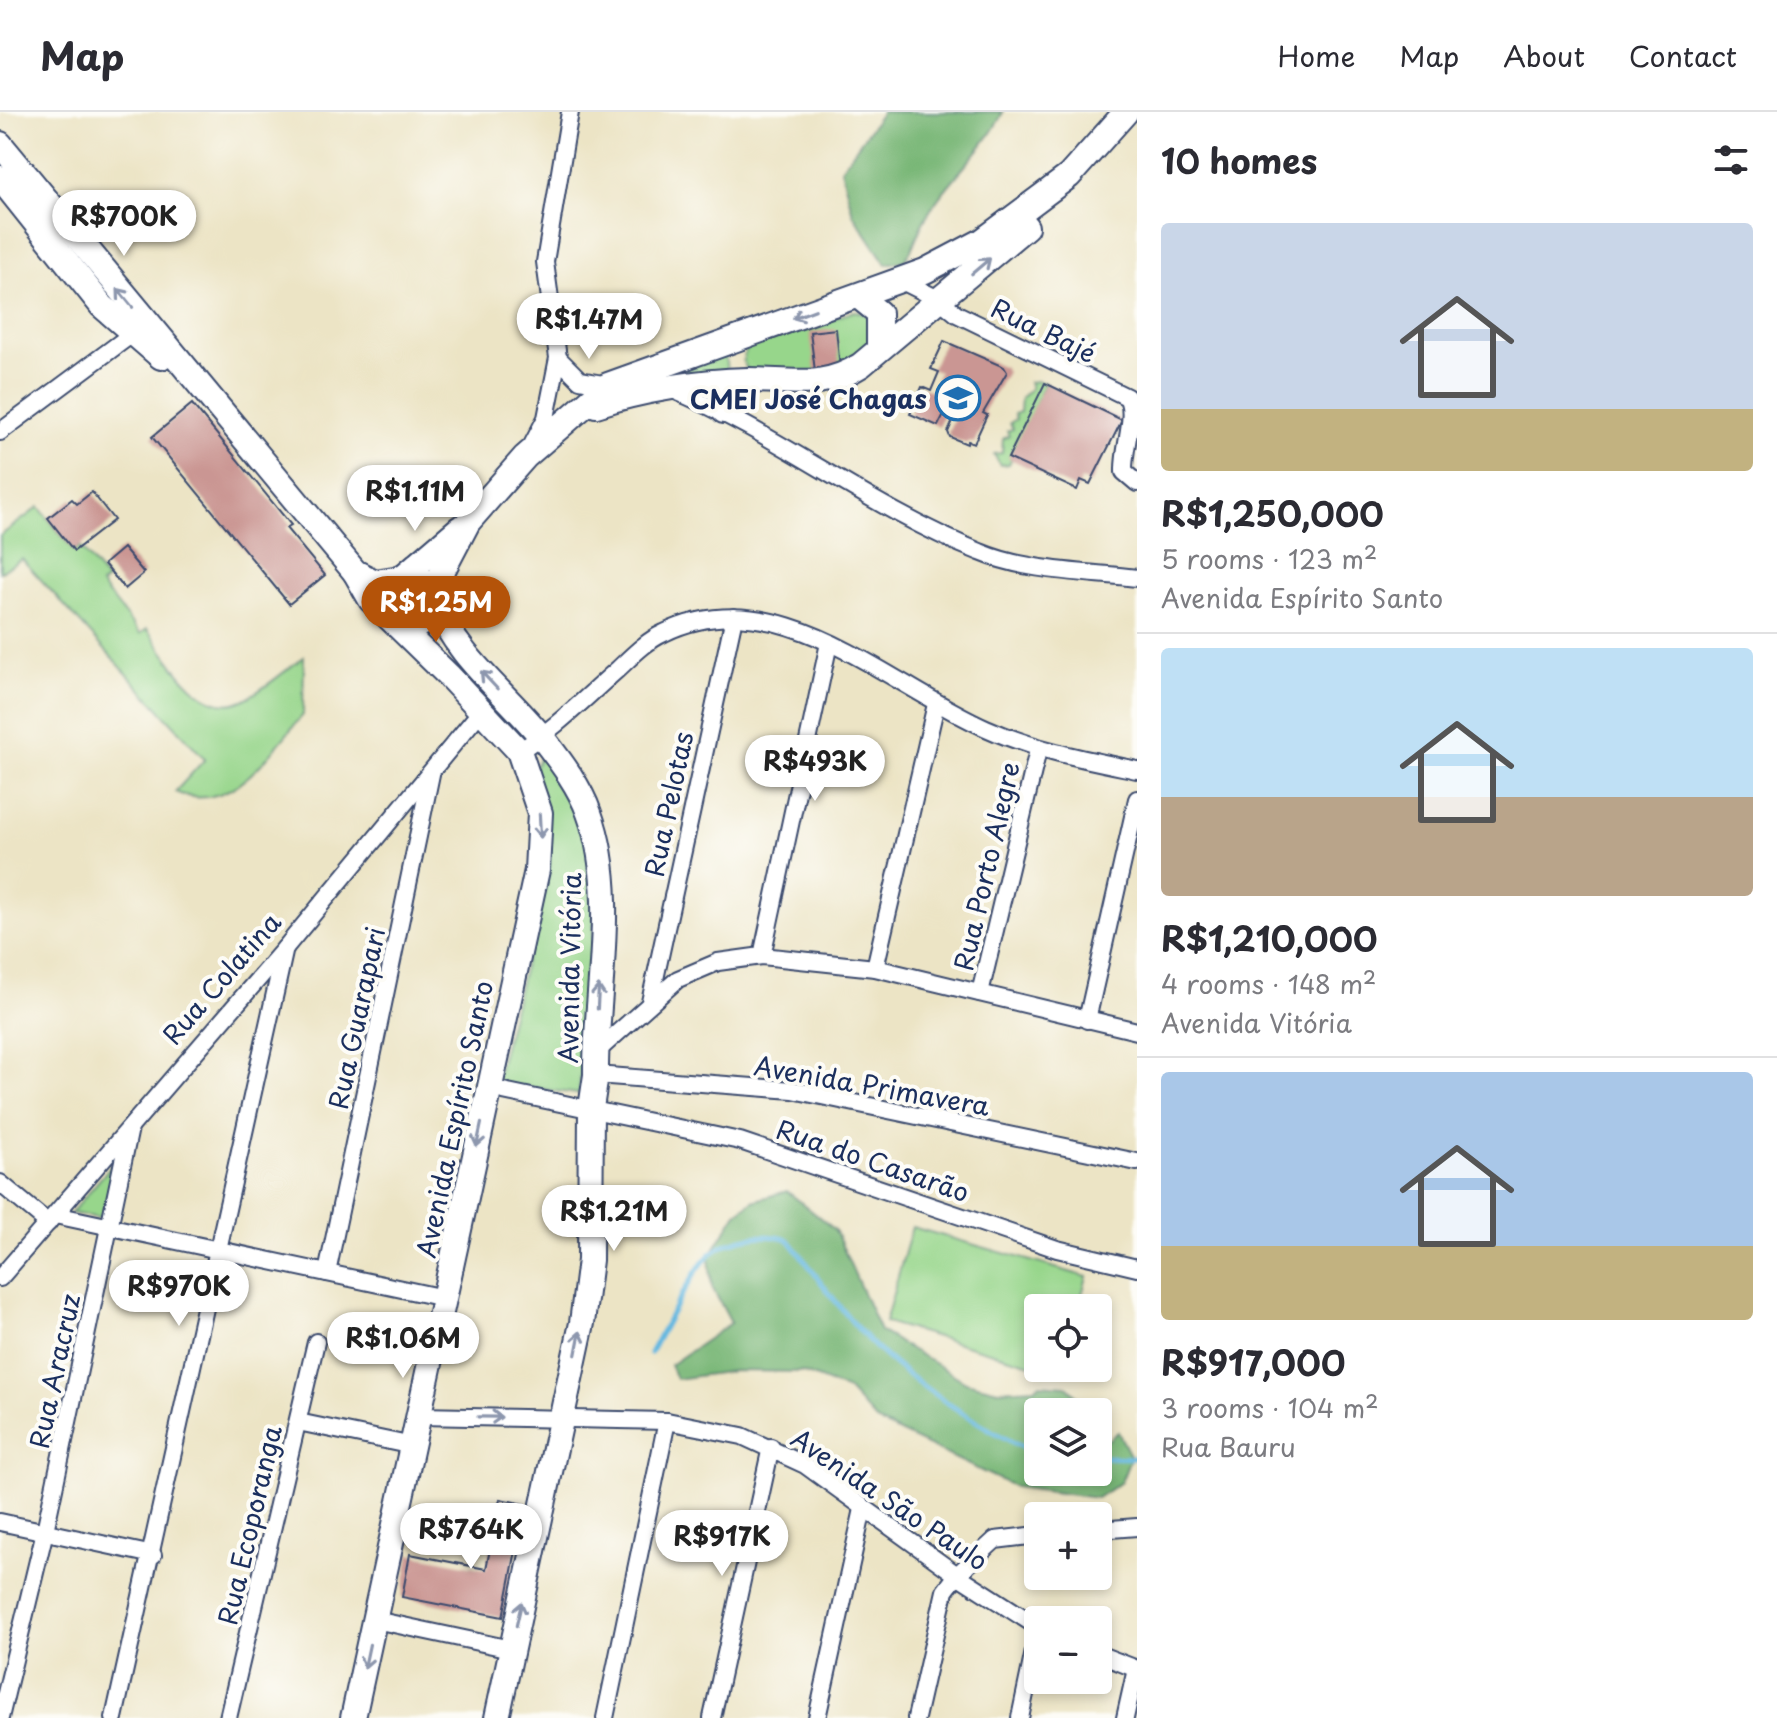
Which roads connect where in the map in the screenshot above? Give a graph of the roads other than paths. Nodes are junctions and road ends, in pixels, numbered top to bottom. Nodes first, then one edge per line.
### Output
1 (570, 112) edge
2 (1126, 112) edge
3 (0, 144) edge
4 (1069, 176) junction
5 (0, 178) edge
6 (900, 280) junction
7 (858, 296) junction
8 (940, 300) junction
9 (132, 334) junction
10 (744, 338) junction
11 (879, 349) junction
12 (558, 358) junction
13 (742, 381) junction
14 (608, 385) junction
15 (671, 389) junction
16 (210, 401) junction
17 (582, 410) junction
18 (724, 411) junction
19 (0, 432) edge
20 (525, 457) junction
21 (1137, 483) edge
22 (468, 522) junction
23 (355, 572) junction
24 (400, 577) junction
25 (1137, 578) edge
26 (434, 596) junction
27 (734, 617) junction
28 (392, 620) junction
29 (829, 643) junction
30 (936, 704) junction
31 (481, 711) junction
32 (545, 742) junction
33 (1038, 750) junction
34 (519, 751) junction
35 (1137, 770) edge
36 (431, 773) junction
37 (1137, 799) edge
38 (285, 948) junction
39 (762, 956) junction
40 (875, 968) junction
41 (980, 993) junction
42 (650, 1002) junction
43 (1087, 1020) junction
44 (1137, 1031) edge
45 (596, 1064) junction
46 (489, 1088) junction
47 (591, 1108) junction
48 (130, 1127) junction
49 (1137, 1162) edge
50 (0, 1183) edge
51 (52, 1219) junction
52 (110, 1227) junction
53 (215, 1249) junction
54 (1137, 1268) edge
55 (327, 1273) junction
56 (0, 1278) edge
57 (444, 1298) junction
58 (316, 1342) dead end
59 (419, 1416) junction
60 (561, 1419) junction
61 (667, 1421) junction
62 (298, 1422) junction
63 (413, 1446) junction
64 (771, 1447) junction
65 (863, 1509) junction
66 (0, 1522) edge
67 (1137, 1527) edge
68 (1112, 1529) edge
69 (45, 1531) junction
70 (1024, 1537) edge
71 (153, 1555) junction
72 (957, 1575) junction
73 (375, 1620) junction
74 (1024, 1620) edge
75 (511, 1649) junction
76 (1112, 1660) edge
77 (1136, 1669) edge
78 (1025, 1694) edge
79 (0, 1718) edge
80 (114, 1718) edge
81 (228, 1718) edge
82 (353, 1718) edge
83 (497, 1718) edge
84 (605, 1718) edge
85 (712, 1718) edge
86 (817, 1718) edge
87 (916, 1718) edge
88 (1020, 1718) edge
89 (1125, 1718) edge

1 - 12 street
2 - 4 street
16 -> 3 street
4 - 6 street
8 -> 4 street
5 - 9 street
6 - 7 street
6 - 8 street, Rua Bajé
7 -> 10 street
7 - 11 street
8 - 11 street
8 - 21 street, Rua Bajé
9 - 16 street
9 - 19 street
10 - 13 street
10 - 14 street
11 - 13 street
12 - 14 street
12 - 20 street
13 - 15 street
13 - 18 street
14 - 17 street
15 - 17 street
15 - 18 street
16 - 23 street, Avenida Espírito Santo
17 - 20 street
18 - 25 street
20 - 22 street
22 - 24 street
22 - 26 street
23 - 24 street
23 - 28 street, Avenida Espírito Santo
24 - 26 street
24 - 28 street
26 - 28 street
32 -> 26 street, Avenida Vitória
27 - 29 street
27 - 32 street
27 - 42 street, Rua Pelotas
28 - 31 street, Avenida Espírito Santo
29 - 30 street
29 - 39 street
30 - 33 street
30 - 40 street
31 - 34 street, Avenida Espírito Santo
31 - 36 street, Rua Colatina
32 - 34 street
45 -> 32 street, Avenida Vitória
33 - 35 street
33 - 41 street, Rua Porto Alegre
34 -> 46 street, Avenida Espírito Santo
36 - 38 street, Rua Colatina
36 - 55 street, Rua Guarapari
37 - 43 street
38 - 48 street, Rua Colatina
38 - 53 street
39 - 40 street
39 - 42 street
40 - 41 street
41 - 43 street
42 - 45 street
43 - 44 street
45 - 47 street, Avenida Vitória
45 - 49 street, Avenida Primavera
46 - 47 street, Avenida Vitória
46 -> 57 street, Avenida Espírito Santo
47 - 54 street, Rua do Casarão
60 -> 47 street, Avenida Vitória
48 - 51 street, Rua Colatina
48 - 52 street, Rua Aracruz
50 - 51 street
51 - 52 street
51 - 56 street, Rua Colatina
52 - 53 street
52 - 69 street, Rua Aracruz
53 - 55 street
53 - 71 street
55 - 57 street
57 - 59 street, Avenida Espírito Santo
58 - 62 street, Rua Ecoporanga
59 -> 60 street, Avenida São Paulo
59 - 63 street, Avenida Espírito Santo
60 - 61 street, Avenida São Paulo
75 -> 60 street, Avenida Vitória
61 - 64 street, Avenida São Paulo
61 - 84 street
62 - 63 street
62 - 81 street, Rua Ecoporanga
63 - 73 street, Avenida Espírito Santo
64 - 65 street, Avenida São Paulo
64 - 85 street
65 - 72 street, Avenida São Paulo
65 - 86 street
66 - 69 street
67 - 68 street
69 - 71 street
69 - 79 street, Rua Aracruz
70 - 72 street
71 - 80 street
72 - 74 street, Avenida São Paulo
72 - 87 street
73 - 75 street
73 -> 82 street, Avenida Espírito Santo
75 - 83 street, Avenida Vitória
76 - 77 street
77 - 89 street
78 - 88 street

